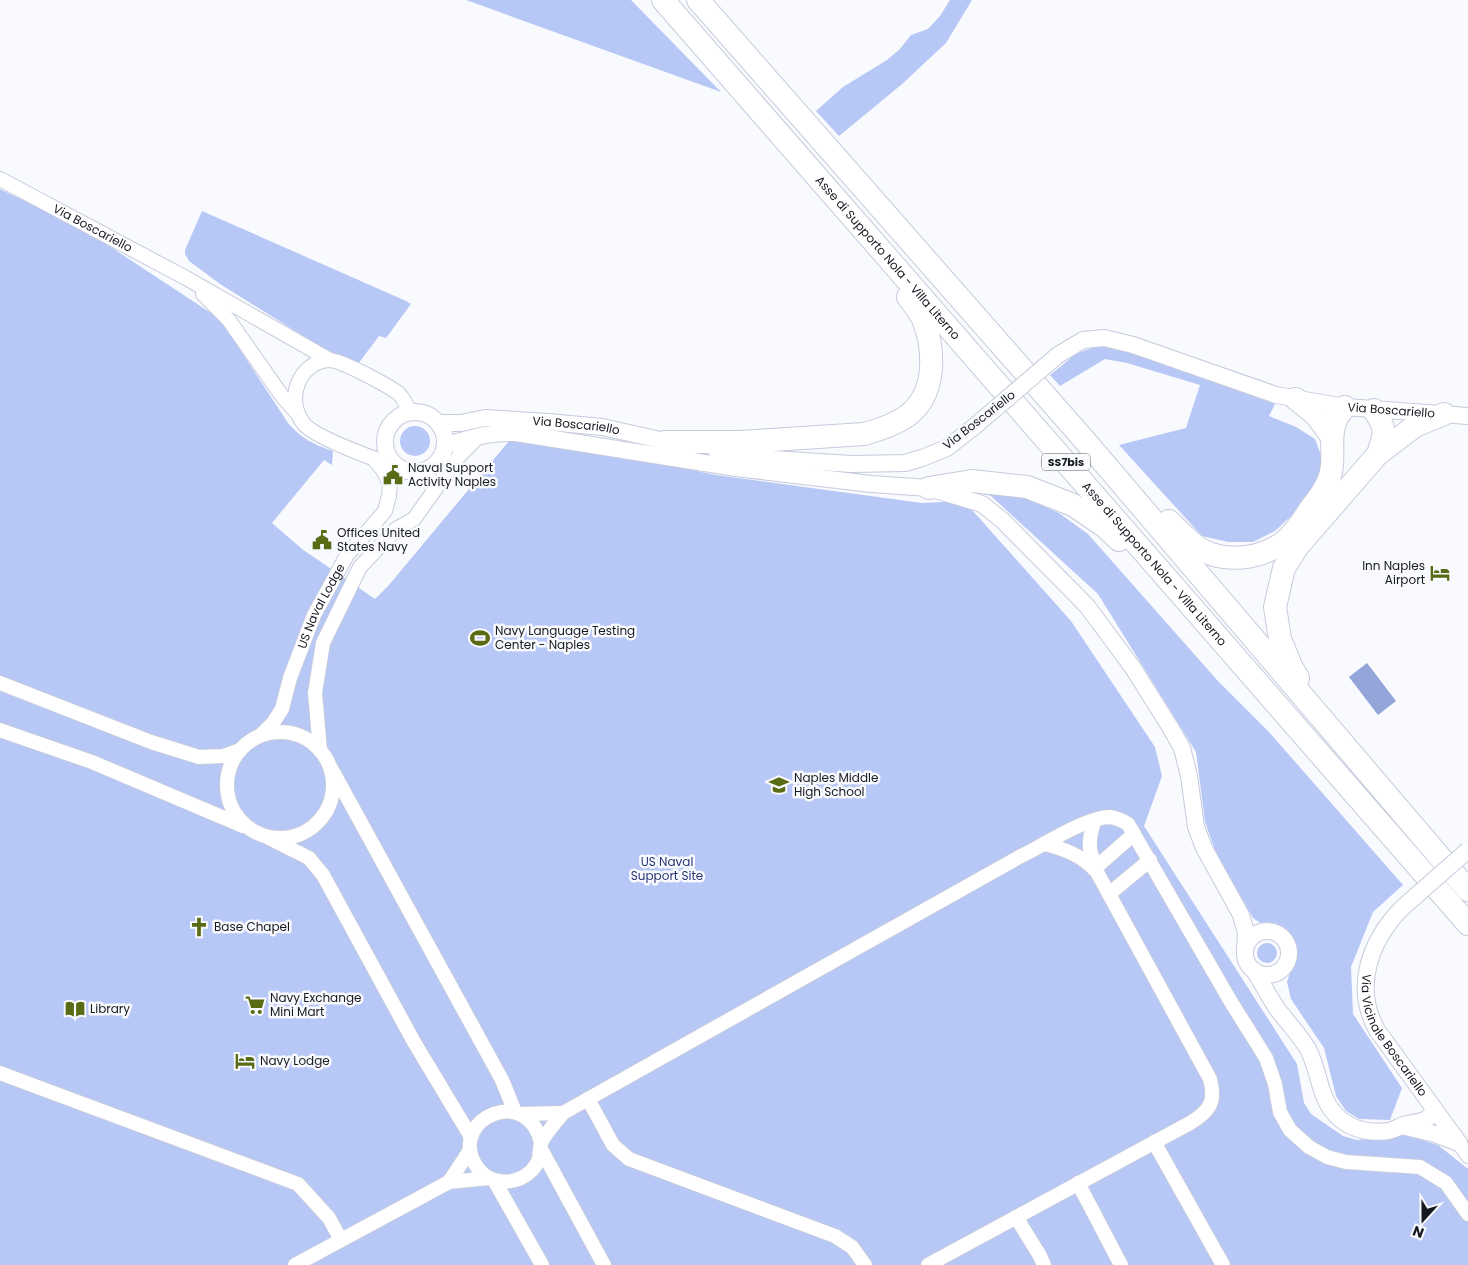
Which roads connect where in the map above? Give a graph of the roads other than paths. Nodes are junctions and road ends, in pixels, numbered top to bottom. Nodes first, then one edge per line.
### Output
1 (663, 0) edge
2 (698, 0) edge
3 (0, 179) edge
4 (846, 210) junction
5 (186, 278) junction
6 (330, 360) junction
7 (1296, 399) junction
8 (1345, 407) junction
9 (1374, 410) junction
10 (410, 412) junction
11 (1444, 414) junction
12 (298, 415) junction
13 (1468, 416) edge
14 (439, 423) junction
15 (480, 435) junction
16 (1332, 437) junction
17 (665, 442) junction
18 (1087, 443) junction
19 (446, 445) junction
20 (1378, 454) junction
21 (373, 458) junction
22 (397, 467) junction
23 (426, 471) junction
24 (929, 488) junction
25 (434, 490) junction
26 (1217, 635) junction
27 (0, 683) edge
28 (0, 730) edge
29 (261, 735) junction
30 (1345, 748) junction
31 (240, 750) junction
32 (320, 750) junction
33 (331, 768) junction
34 (1094, 821) junction
35 (246, 827) junction
36 (1134, 834) junction
37 (269, 838) junction
38 (1045, 844) junction
39 (1468, 850) edge
40 (1150, 860) junction
41 (1096, 870) junction
42 (1468, 890) edge
43 (1109, 894) junction
44 (1468, 924) edge
45 (1245, 951) junction
46 (1254, 970) junction
47 (0, 1074) edge
48 (588, 1099) junction
49 (1434, 1108) junction
50 (518, 1113) junction
51 (563, 1113) junction
52 (1402, 1126) junction
53 (1154, 1142) junction
54 (470, 1144) junction
55 (541, 1146) junction
56 (1463, 1149) edge
57 (491, 1179) junction
58 (449, 1182) junction
59 (1078, 1184) junction
60 (1468, 1214) edge
61 (1016, 1217) junction
62 (341, 1240) junction
63 (295, 1265) edge
64 (542, 1265) edge
65 (604, 1265) edge
66 (865, 1265) edge
67 (928, 1265) edge
68 (1044, 1265) edge
69 (1122, 1265) edge
70 (1223, 1265) edge

1 - 4 highway, Asse di Supporto Nola - Villa Literno / SS7bis
2 - 18 highway, Asse di Supporto Nola - Villa Literno / SS7bis
3 - 5 street, Via Boscariello
4 - 17 highway
4 - 26 highway, Asse di Supporto Nola - Villa Literno / SS7bis
5 - 6 street, Via Boscariello
5 - 12 street, Via Boscariello
6 - 10 street, Via Boscariello
6 - 12 street
7 - 8 street, Via Boscariello
7 - 16 highway
7 - 17 street, Via Boscariello, bridge
8 - 9 street, Via Boscariello
8 - 16 highway
9 - 11 street, Via Boscariello
9 - 20 highway
10 - 14 street
10 - 22 street
11 - 13 street, Via Boscariello
11 - 20 highway
12 - 21 street, Via Boscariello
14 - 17 street, Via Boscariello
14 - 19 street
15 - 19 street, Via Boscariello
15 - 24 street, Via Boscariello
15 - 25 street, US Naval Lodge
16 - 18 highway
18 - 30 highway, Asse di Supporto Nola - Villa Literno / SS7bis
19 - 23 street
20 - 30 highway
21 - 22 street, Via Boscariello
21 - 29 street, US Naval Lodge
22 - 23 street
23 - 25 street
24 - 26 highway
24 - 45 street, Via Boscariello
25 - 32 street, US Naval Lodge
26 - 44 highway, Asse di Supporto Nola - Villa Literno / SS7bis
27 - 31 street
28 - 35 street
29 - 31 street
29 - 32 street
30 - 42 highway, Asse di Supporto Nola - Villa Literno / SS7bis
31 - 35 street
32 - 33 street
33 - 37 street
33 - 50 street
34 - 36 street
34 - 38 street
34 - 41 street
35 - 37 street
36 - 40 street
36 - 41 street
37 - 54 street
38 - 41 street
38 - 48 street
39 - 49 street, Via Vicinale Boscariello, bridge
40 - 43 street
40 - 60 street
41 - 43 street
43 - 53 street
45 - 46 street
45 - 46 street
46 - 52 street
47 - 62 street
48 - 51 street
48 - 66 street
49 - 52 street
49 - 56 street, Via Vicinale Boscariello
50 - 51 street
50 - 54 street
50 - 55 street
51 - 55 street
52 - 56 street
53 - 59 street
53 - 70 street
54 - 57 street
54 - 58 street
55 - 57 street
55 - 65 street
57 - 58 street
57 - 64 street
58 - 62 street
59 - 61 street
59 - 69 street
61 - 67 street
61 - 68 street
62 - 63 street

